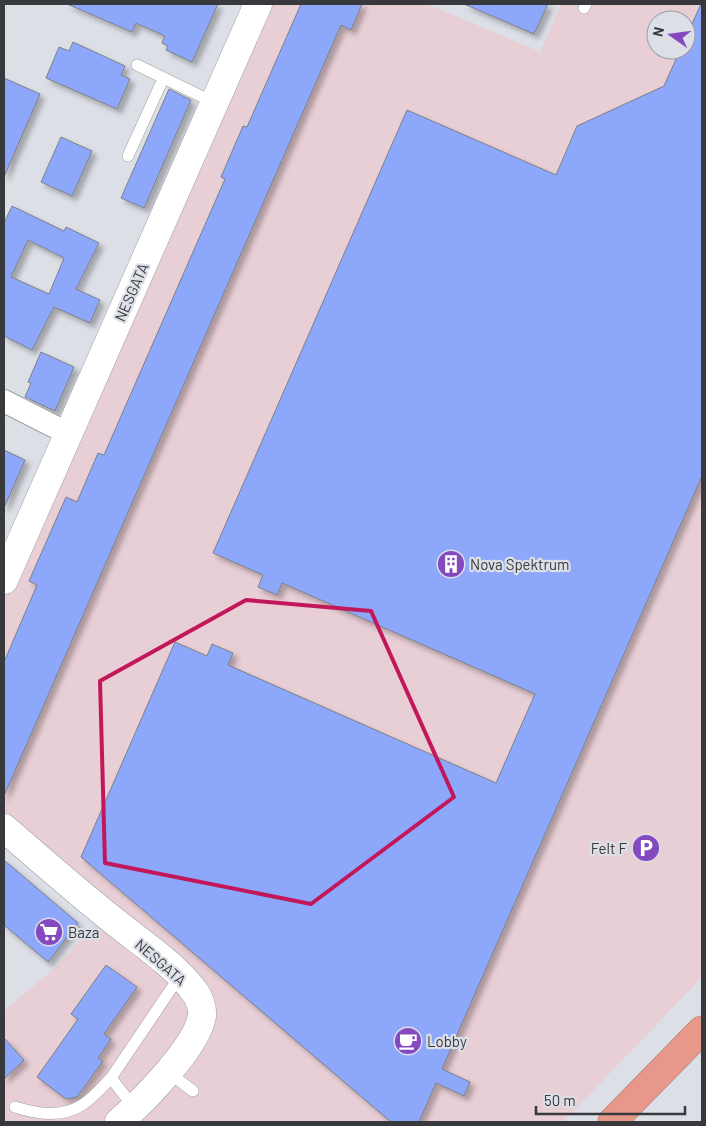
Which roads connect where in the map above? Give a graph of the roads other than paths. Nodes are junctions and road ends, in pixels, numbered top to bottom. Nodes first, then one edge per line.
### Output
1 (258, 4) edge
2 (137, 65) dead end
3 (163, 78) junction
4 (214, 103) junction
5 (128, 156) dead end
6 (4, 402) edge
7 (69, 434) junction
8 (4, 580) edge
9 (4, 828) edge
10 (181, 977) junction
11 (702, 1030) edge
12 (168, 1072) junction
13 (111, 1078) junction
14 (193, 1091) dead end
15 (15, 1107) dead end
16 (128, 1114) edge
17 (612, 1122) edge

1 - 4 street, NESGATA
2 - 3 lane
3 - 4 lane
3 - 5 lane
4 - 7 street, NESGATA
6 - 7 street
7 - 8 street, NESGATA
9 - 10 street, NESGATA
10 - 12 street, NESGATA
10 - 13 lane
11 - 17 highway
12 - 14 lane
12 - 16 street, NESGATA
13 - 15 lane
13 - 16 lane

